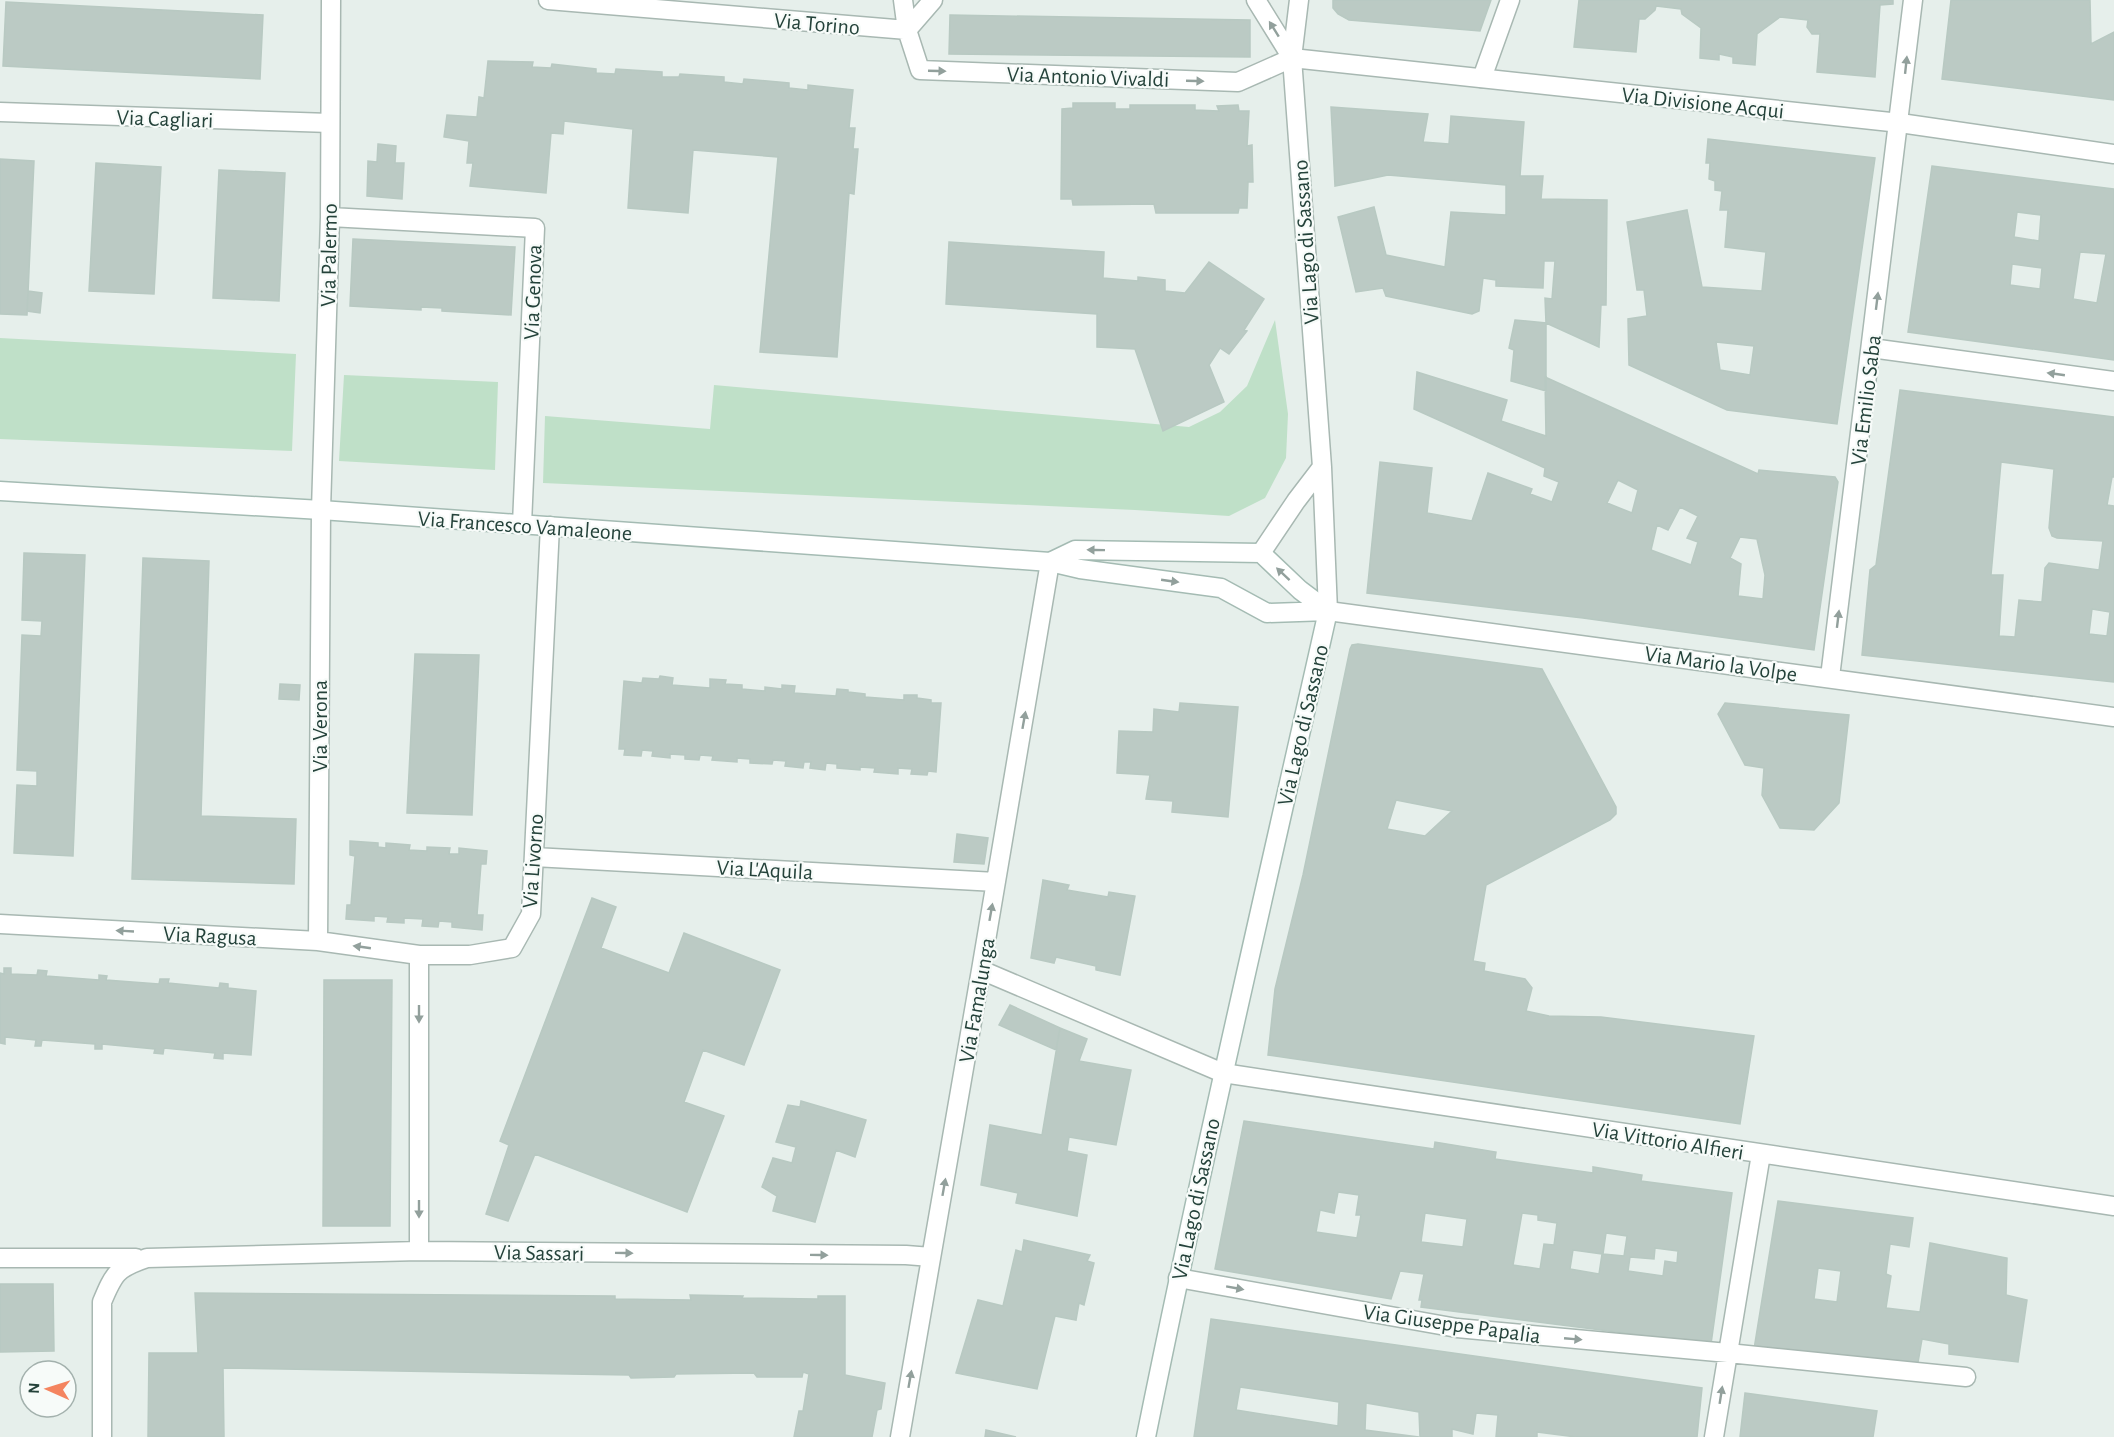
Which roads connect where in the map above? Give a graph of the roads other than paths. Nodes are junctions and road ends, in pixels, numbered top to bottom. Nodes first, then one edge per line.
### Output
1 (331, 0) edge
2 (548, 0) edge
3 (903, 0) edge
4 (933, 0) edge
5 (1256, 0) edge
6 (1299, 0) edge
7 (1510, 0) edge
8 (1913, 0) edge
9 (908, 30) junction
10 (1292, 58) junction
11 (1482, 78) junction
12 (0, 112) edge
13 (330, 123) junction
14 (1900, 123) junction
15 (2114, 154) edge
16 (330, 217) junction
17 (1871, 348) junction
18 (2114, 381) edge
19 (1322, 467) junction
20 (0, 491) edge
21 (321, 510) junction
22 (522, 524) junction
23 (550, 526) junction
24 (1261, 553) junction
25 (1050, 562) junction
26 (1328, 611) junction
27 (1830, 677) junction
28 (2114, 717) edge
29 (534, 857) junction
30 (996, 882) junction
31 (0, 924) edge
32 (318, 941) junction
33 (419, 955) junction
34 (981, 970) junction
35 (1223, 1073) junction
36 (1761, 1154) junction
37 (2114, 1206) edge
38 (419, 1251) junction
39 (931, 1257) junction
40 (0, 1258) edge
41 (147, 1258) junction
42 (1178, 1278) junction
43 (1728, 1353) junction
44 (1966, 1377) dead end
45 (102, 1437) edge
46 (900, 1437) edge
47 (1146, 1437) edge
48 (1714, 1437) edge

1 - 13 street, Via Palermo
2 - 9 street, Via Torino
3 - 9 street
4 - 9 street
10 -> 5 street
6 - 10 street, Via Lago di Sassano
7 - 11 street
14 -> 8 street, Via Emilio Saba
9 -> 10 street, Via Antonio Vivaldi
10 - 11 street, Via Divisione Acqui
10 - 19 street, Via Lago di Sassano
11 - 14 street, Via Divisione Acqui
12 - 13 street, Via Cagliari
13 - 16 street, Via Palermo
14 - 15 street, Via Divisione Acqui
17 -> 14 street, Via Emilio Saba
16 - 21 street, Via Palermo
16 - 22 street, Via Genova
18 -> 17 street
27 -> 17 street, Via Emilio Saba
19 - 24 street
19 - 26 street, Via Lago di Sassano
20 - 21 street, Via Francesco Vamaleone
21 - 22 street, Via Francesco Vamaleone
21 - 32 street, Via Verona
22 - 23 street, Via Francesco Vamaleone
23 - 25 street, Via Francesco Vamaleone
23 - 29 street, Via Livorno
24 -> 25 street
26 -> 24 street
25 -> 26 street, Via Francesco Vamaleone
30 -> 25 street, Via Famalunga
26 - 27 street, Via Mario la Volpe
26 - 35 street, Via Lago di Sassano
27 - 28 street, Via Mario la Volpe
29 - 30 street, Via L'Aquila
29 - 33 street, Via Livorno
34 -> 30 street, Via Famalunga
32 -> 31 street, Via Ragusa
33 -> 32 street, Via Ragusa
33 -> 38 street
34 - 35 street, Via Vittorio Alfieri
39 -> 34 street, Via Famalunga
35 - 36 street, Via Vittorio Alfieri
35 - 42 street, Via Lago di Sassano
36 - 37 street, Via Vittorio Alfieri
36 - 43 street
38 -> 39 street, Via Sassari
38 - 41 street, Via Sassari
46 -> 39 street, Via Famalunga
40 - 41 street, Via Sassari
41 - 45 street, Via Sassari
42 -> 43 street, Via Giuseppe Papalia
42 - 47 street, Via Lago di Sassano
43 - 44 street, Via Giuseppe Papalia
48 -> 43 street

